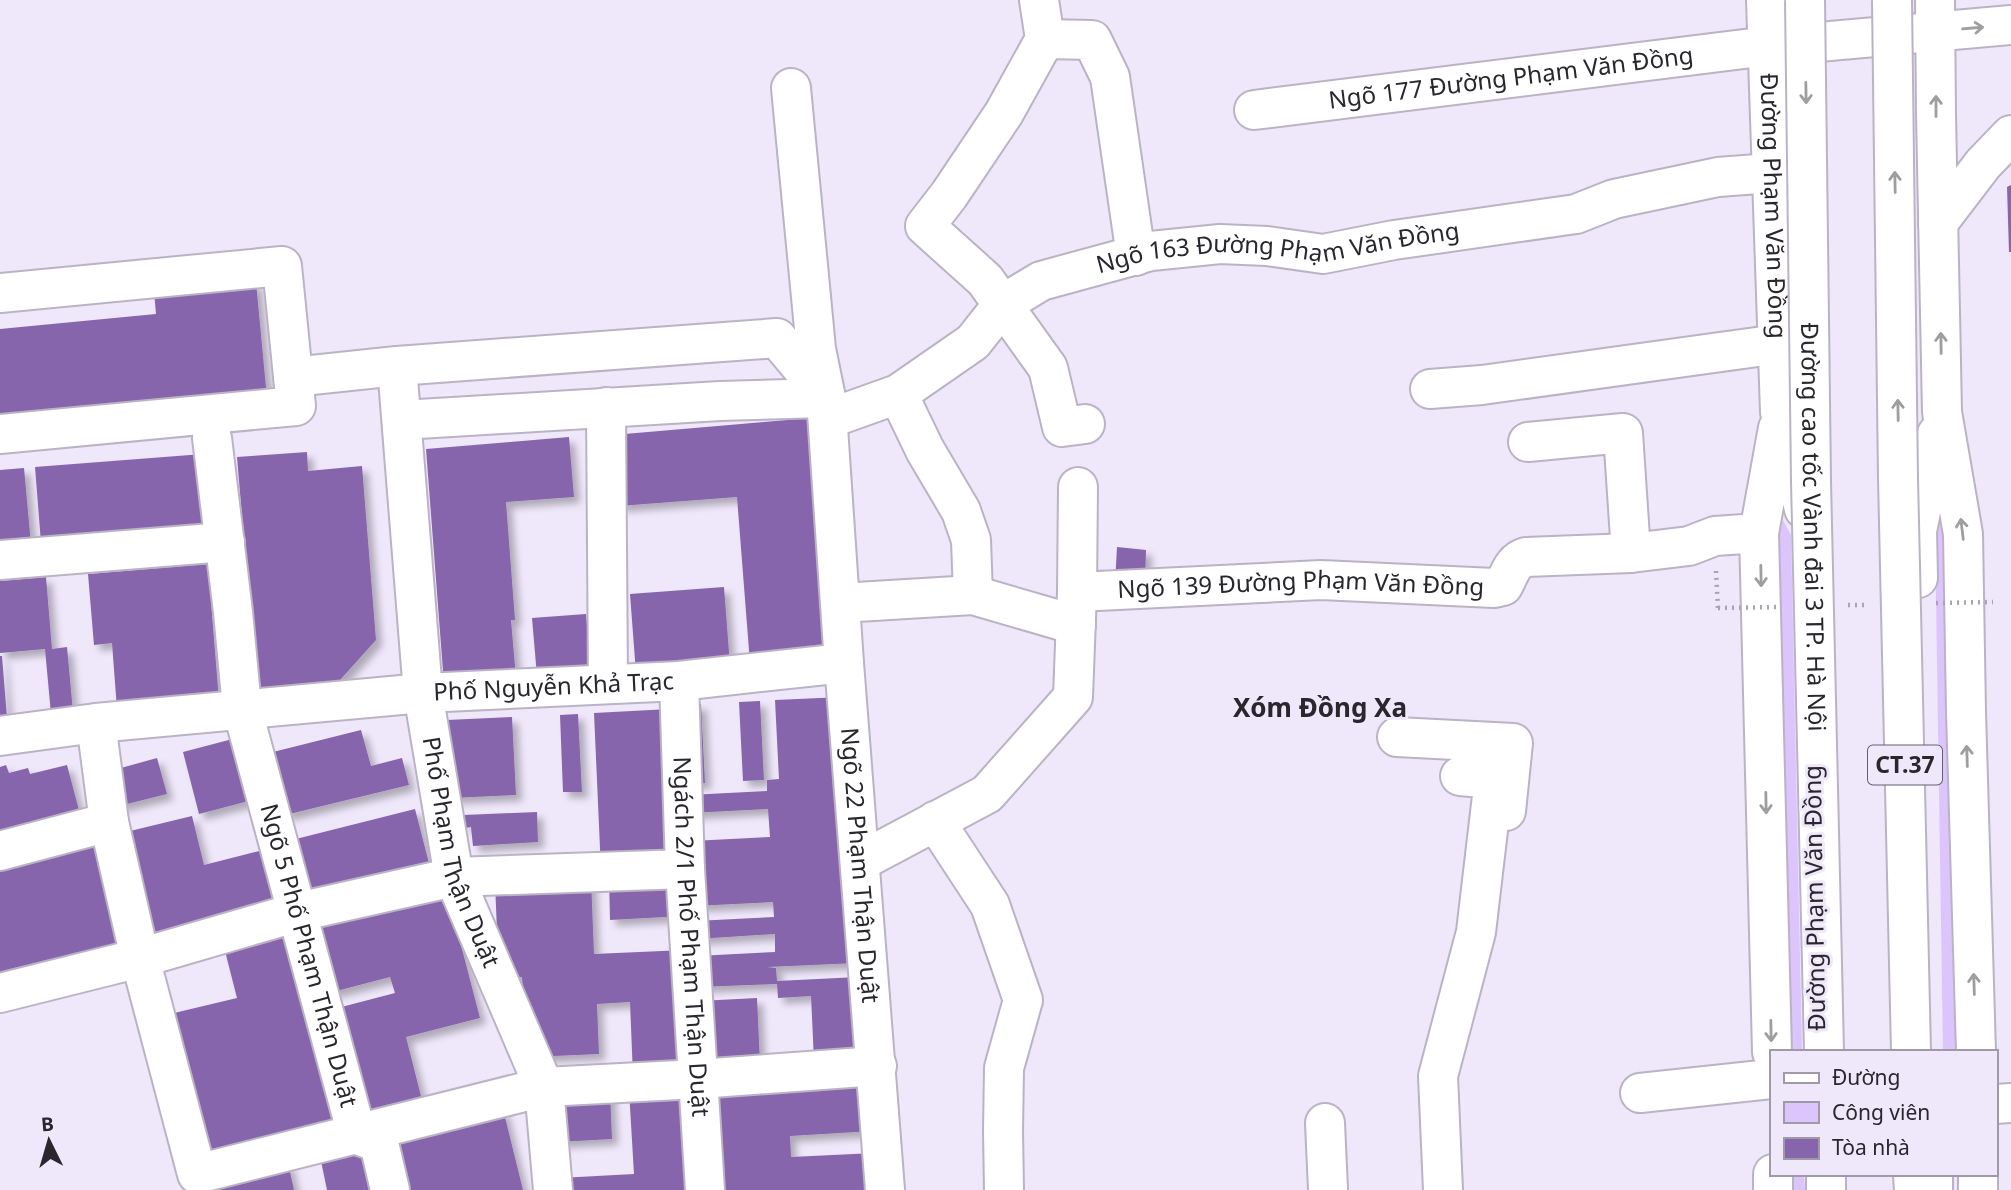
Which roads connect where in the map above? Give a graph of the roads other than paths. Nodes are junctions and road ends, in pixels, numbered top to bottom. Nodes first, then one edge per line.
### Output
1 (1039, 0) edge
2 (1766, 0) edge
3 (1805, 0) edge
4 (1892, 0) edge
5 (1936, 16) edge
6 (2011, 25) edge
7 (1045, 39) junction
8 (1768, 46) junction
9 (792, 88) dead end
10 (1254, 110) dead end
11 (2011, 135) edge
12 (1771, 173) junction
13 (1938, 223) junction
14 (1136, 256) junction
15 (0, 293) edge
16 (1003, 304) junction
17 (1778, 344) junction
18 (397, 366) junction
19 (293, 377) junction
20 (1430, 389) dead end
21 (898, 394) junction
22 (606, 407) junction
23 (827, 408) junction
24 (1780, 412) junction
25 (1942, 412) junction
26 (402, 420) junction
27 (1085, 424) dead end
28 (0, 434) edge
29 (212, 438) dead end
30 (1528, 442) dead end
31 (1078, 487) dead end
32 (1759, 533) junction
33 (225, 542) junction
34 (1631, 554) junction
35 (0, 560) edge
36 (973, 596) junction
37 (840, 603) junction
38 (1076, 608) junction
39 (844, 663) junction
40 (678, 681) junction
41 (608, 684) junction
42 (423, 693) junction
43 (242, 708) junction
44 (96, 723) junction
45 (0, 736) edge
46 (1397, 737) dead end
47 (1460, 776) dead end
48 (934, 821) junction
49 (109, 822) junction
50 (0, 851) edge
51 (861, 861) junction
52 (1483, 865) junction
53 (685, 869) junction
54 (454, 877) junction
55 (298, 912) junction
56 (140, 958) junction
57 (0, 993) edge
58 (1772, 1050) edge
59 (1817, 1050) edge
60 (1824, 1050) edge
61 (1911, 1050) edge
62 (1930, 1050) edge
63 (1976, 1050) edge
64 (877, 1066) junction
65 (698, 1079) junction
66 (1770, 1079) edge
67 (544, 1087) junction
68 (1640, 1093) dead end
69 (1325, 1123) dead end
70 (357, 1135) junction
71 (390, 1190) edge
72 (553, 1190) edge
73 (705, 1190) edge
74 (885, 1190) edge
75 (1004, 1190) edge
76 (1328, 1190) edge
77 (1443, 1190) edge

1 - 7 main road
2 - 8 main road, Đường Phạm Văn Đồng
3 -> 60 main road, Đường cao tốc Vành đai 3 TP. Hà Nội, bridge
61 -> 4 main road, CT.37, bridge
5 -> 6 main road, Ngõ 177 Đường Phạm Văn Đồng
5 - 8 main road, Ngõ 177 Đường Phạm Văn Đồng
13 -> 5 main road
7 - 14 main road
7 - 16 main road
8 - 10 main road, Ngõ 177 Đường Phạm Văn Đồng
8 - 12 main road, Đường Phạm Văn Đồng
9 - 23 main road
11 - 13 main road
12 - 14 main road, Ngõ 163 Đường Phạm Văn Đồng
12 - 17 main road, Đường Phạm Văn Đồng
25 -> 13 main road
14 - 16 main road, Ngõ 163 Đường Phạm Văn Đồng
15 - 19 main road
16 - 21 main road, Ngõ 163 Đường Phạm Văn Đồng
16 - 27 main road
17 - 20 main road
17 - 24 main road, Đường Phạm Văn Đồng
18 - 19 main road
18 - 23 main road
18 - 26 main road, Phố Phạm Thận Duật
19 - 28 main road
21 - 23 main road, Ngõ 163 Đường Phạm Văn Đồng
21 - 36 main road
22 - 23 main road, Ngõ 163 Đường Phạm Văn Đồng
22 - 26 main road, Ngõ 163 Đường Phạm Văn Đồng
22 - 41 main road
23 - 37 main road
24 - 32 main road, Đường Phạm Văn Đồng
24 - 59 main road, Đường Phạm Văn Đồng
25 - 62 main road
63 -> 25 main road
26 - 42 main road, Phố Phạm Thận Duật
29 - 33 main road, Ngõ 5 Phố Phạm Thận Duật
30 - 34 main road
31 - 38 main road
32 - 34 main road, Ngõ 139 Đường Phạm Văn Đồng
32 -> 58 main road, Đường Phạm Văn Đồng
33 - 35 main road
33 - 43 main road, Ngõ 5 Phố Phạm Thận Duật
34 - 38 main road, Ngõ 139 Đường Phạm Văn Đồng
36 - 37 main road, Ngõ 139 Đường Phạm Văn Đồng
36 - 38 main road, Ngõ 139 Đường Phạm Văn Đồng
37 - 39 main road
38 - 48 main road
39 - 40 main road, Phố Nguyễn Khả Trạc
39 - 51 main road, Ngõ 22 Phạm Thận Duật
40 - 41 main road, Phố Nguyễn Khả Trạc
40 - 53 main road, Ngách 2/1 Phố Phạm Thận Duật
41 - 42 main road, Phố Nguyễn Khả Trạc
42 - 43 main road, Phố Nguyễn Khả Trạc
42 - 54 main road, Phố Phạm Thận Duật
43 - 44 main road, Phố Nguyễn Khả Trạc
43 - 55 main road, Ngõ 5 Phố Phạm Thận Duật
44 - 45 main road, Phố Nguyễn Khả Trạc
44 - 49 main road
46 - 52 main road
47 - 52 main road
48 - 51 main road
48 - 75 main road
49 - 50 main road
49 - 56 main road
51 - 64 main road, Ngõ 22 Phạm Thận Duật
52 - 77 main road
53 - 54 main road
53 - 65 main road, Ngách 2/1 Phố Phạm Thận Duật
54 - 55 main road
54 - 67 main road, Phố Phạm Thận Duật
55 - 56 main road
55 - 70 main road, Ngõ 5 Phố Phạm Thận Duật
56 - 57 main road
56 - 70 main road
64 - 65 main road
64 - 74 main road, Ngõ 22 Phạm Thận Duật
65 - 67 main road
65 - 73 main road, Ngách 2/1 Phố Phạm Thận Duật
66 - 68 main road
67 - 70 main road
67 - 72 main road, Phố Phạm Thận Duật
69 - 76 main road
70 - 71 main road, Ngõ 5 Phố Phạm Thận Duật

